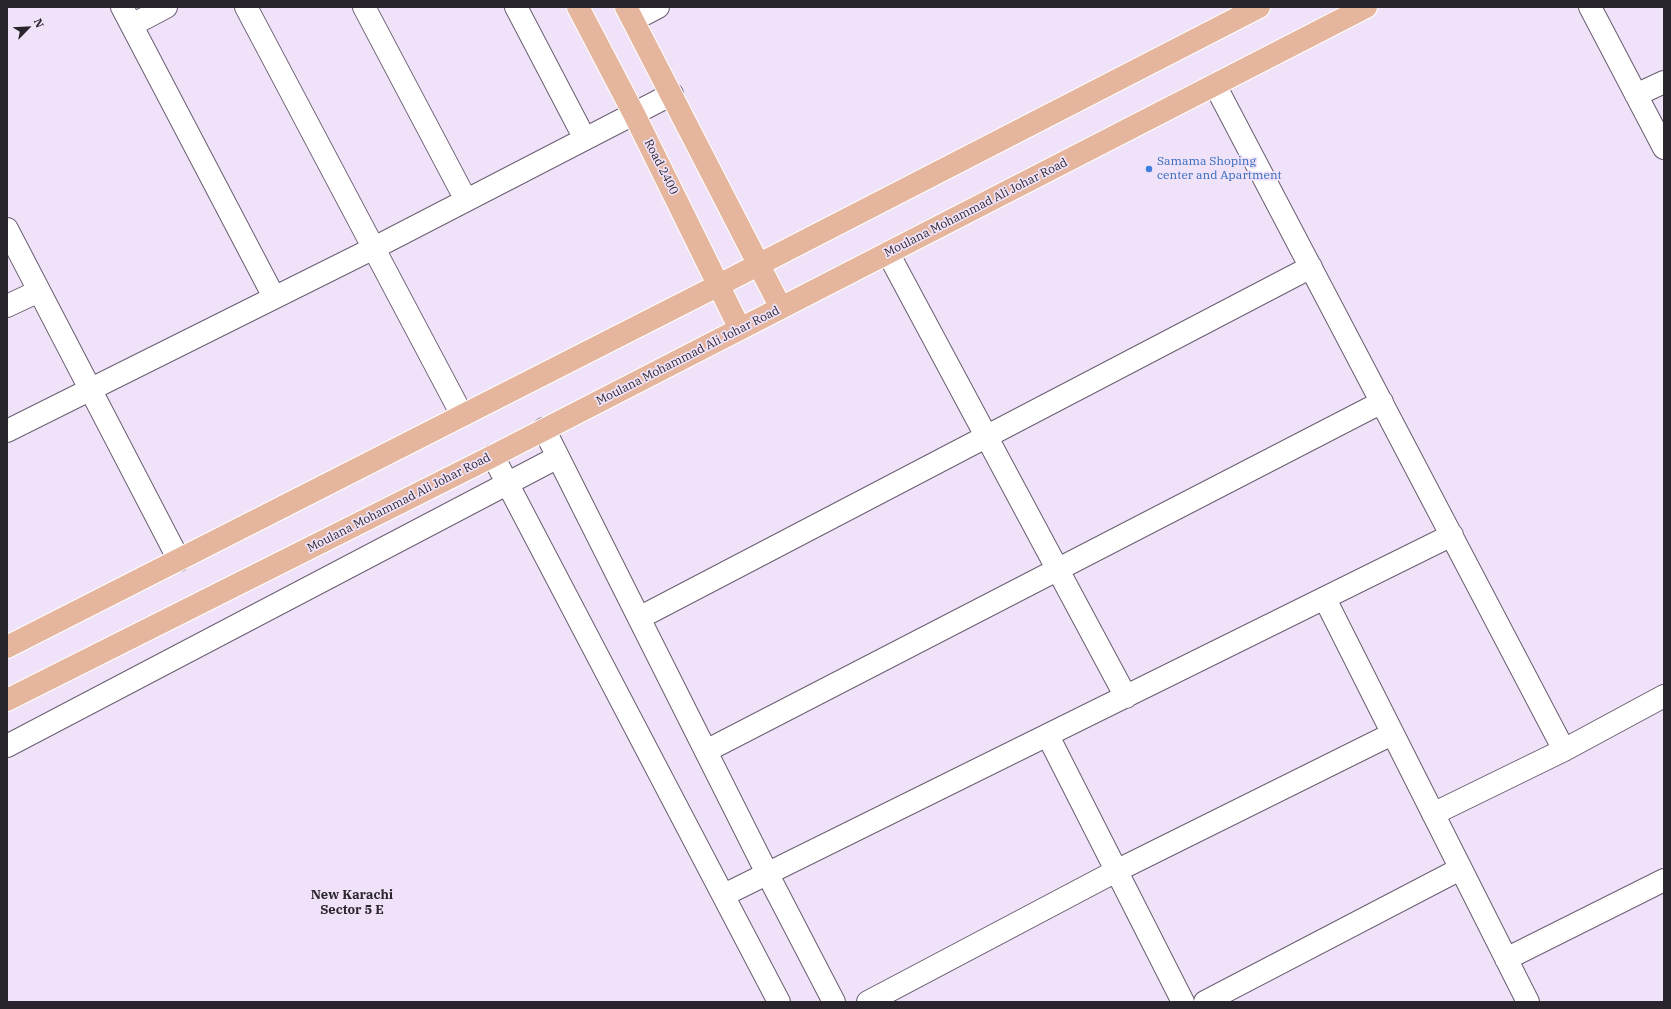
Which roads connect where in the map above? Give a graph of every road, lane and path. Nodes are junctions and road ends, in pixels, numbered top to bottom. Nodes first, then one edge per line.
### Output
1 (166, 7) edge
2 (246, 7) edge
3 (364, 7) edge
4 (516, 7) edge
5 (578, 7) edge
6 (658, 7) edge
7 (1259, 7) edge
8 (1366, 7) edge
9 (1590, 7) edge
10 (629, 13) edge
11 (127, 16) edge
12 (1664, 82) edge
13 (1215, 85) junction
14 (672, 94) junction
15 (1636, 95) junction
16 (634, 114) junction
17 (584, 139) junction
18 (1664, 148) edge
19 (466, 200) junction
20 (7, 229) edge
21 (374, 248) junction
22 (888, 253) junction
23 (758, 265) junction
24 (1311, 267) junction
25 (719, 285) junction
26 (39, 291) junction
27 (274, 297) junction
28 (7, 306) edge
29 (782, 308) junction
30 (740, 329) junction
31 (90, 389) junction
32 (1382, 402) junction
33 (462, 416) junction
34 (544, 429) junction
35 (7, 432) edge
36 (987, 436) junction
37 (493, 456) junction
38 (558, 457) junction
39 (508, 484) junction
40 (1452, 535) junction
41 (179, 560) junction
42 (1058, 569) junction
43 (1325, 599) junction
44 (640, 618) junction
45 (7, 648) edge
46 (1664, 696) edge
47 (1126, 697) junction
48 (7, 700) edge
49 (1392, 734) junction
50 (1048, 736) junction
51 (7, 746) edge
52 (1564, 750) junction
53 (706, 751) junction
54 (1433, 814) junction
55 (1460, 869) junction
56 (1116, 871) junction
57 (768, 875) junction
58 (1664, 880) edge
59 (724, 895) junction
60 (1506, 959) junction
61 (779, 1002) edge
62 (834, 1002) edge
63 (868, 1002) edge
64 (1183, 1002) edge
65 (1205, 1002) edge
66 (1528, 1002) edge

1 - 11 street
2 - 21 street
3 - 19 street
4 - 17 street
5 - 16 main road, Road 2400
6 - 10 street
7 - 23 main road
8 - 13 main road, Moulana Mohammad Ali Johar Road
9 - 15 street
10 - 14 main road
11 - 27 street
12 - 15 street
13 - 22 main road, Moulana Mohammad Ali Johar Road
13 - 24 street
14 - 16 street
14 - 23 main road
15 - 18 street
16 - 17 street
16 - 25 main road, Road 2400
17 - 19 street
19 - 21 street
20 - 26 street
21 - 27 street
21 - 33 street
22 - 29 main road, Moulana Mohammad Ali Johar Road
22 - 36 street
23 - 25 main road
23 - 29 main road
24 - 32 street
24 - 36 street
25 - 30 main road, Road 2400
25 - 33 main road
26 - 28 street
26 - 31 street
27 - 31 street
29 - 30 main road, Moulana Mohammad Ali Johar Road
30 - 34 main road, Moulana Mohammad Ali Johar Road
31 - 35 street
31 - 41 street
32 - 40 street
32 - 42 street
33 - 41 main road
34 - 37 main road, Moulana Mohammad Ali Johar Road
34 - 38 street
36 - 42 street
36 - 44 street
37 - 39 street
37 - 48 main road, Moulana Mohammad Ali Johar Road
38 - 39 street
38 - 44 street
39 - 51 street
39 - 59 street
40 - 43 street
40 - 52 street
41 - 45 main road
42 - 47 street
42 - 53 street
43 - 47 street
43 - 49 street
44 - 53 street
46 - 52 street
47 - 50 street
49 - 54 street
49 - 56 street
50 - 56 street
50 - 57 street
52 - 54 street
53 - 57 street
54 - 55 street
55 - 60 street
55 - 65 street
56 - 63 street
56 - 64 street
57 - 59 street
57 - 62 street
58 - 60 street
59 - 61 street
60 - 66 street

